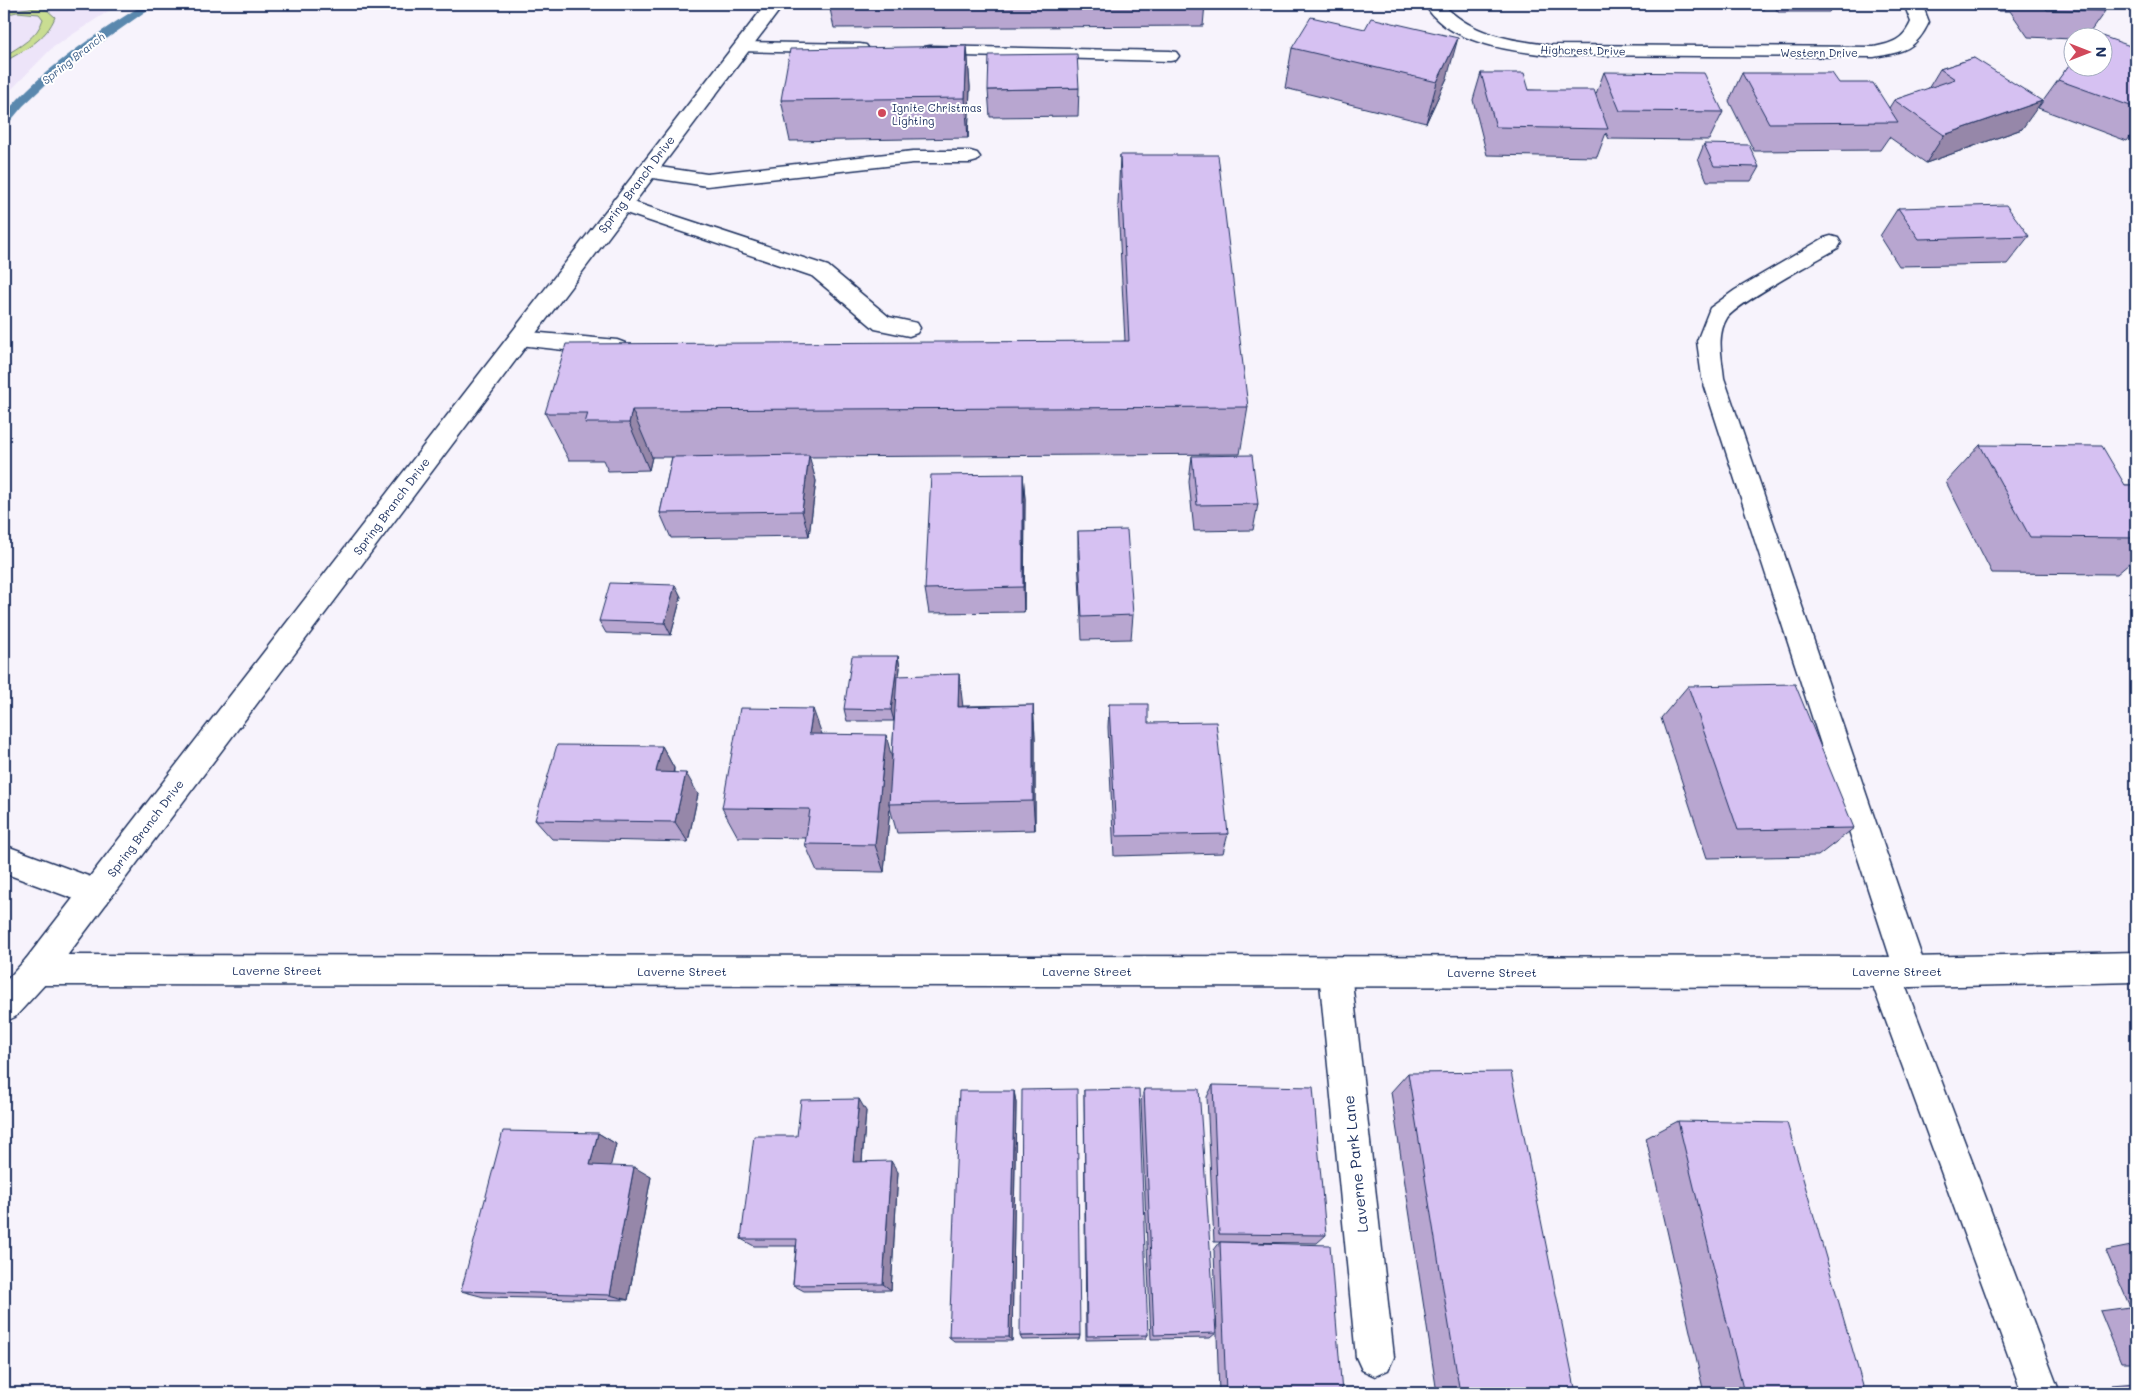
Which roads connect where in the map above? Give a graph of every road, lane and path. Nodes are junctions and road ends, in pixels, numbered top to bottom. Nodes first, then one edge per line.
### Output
1 (775, 4) edge
2 (1434, 4) edge
3 (1913, 4) edge
4 (744, 47) junction
5 (873, 50) edge
6 (912, 50) edge
7 (1685, 51) joint
8 (1170, 56) dead end
9 (970, 157) dead end
10 (646, 171) junction
11 (621, 204) junction
12 (1831, 243) dead end
13 (909, 328) dead end
14 (519, 339) junction
15 (635, 350) edge
16 (4, 859) edge
17 (96, 893) junction
18 (2136, 967) edge
19 (37, 970) junction
20 (1335, 972) junction
21 (1898, 972) junction
22 (4, 1006) edge
23 (1375, 1357) dead end
24 (2041, 1393) edge

1 - 4 street, Spring Branch Drive
2 - 7 street, Highcrest Drive
3 - 7 street, Western Drive
4 - 5 street
4 - 10 street, Spring Branch Drive
6 - 8 street
9 - 10 street
10 - 11 street, Spring Branch Drive
11 - 13 street
11 - 14 street, Spring Branch Drive
12 - 21 street
14 - 15 street
14 - 17 street, Spring Branch Drive
16 - 17 street
17 - 19 street, Spring Branch Drive
18 - 21 street, Laverne Street
19 - 20 street, Laverne Street
19 - 22 street, Spring Branch Drive
20 - 21 street, Laverne Street
20 - 23 street, Laverne Park Lane
21 - 24 street

